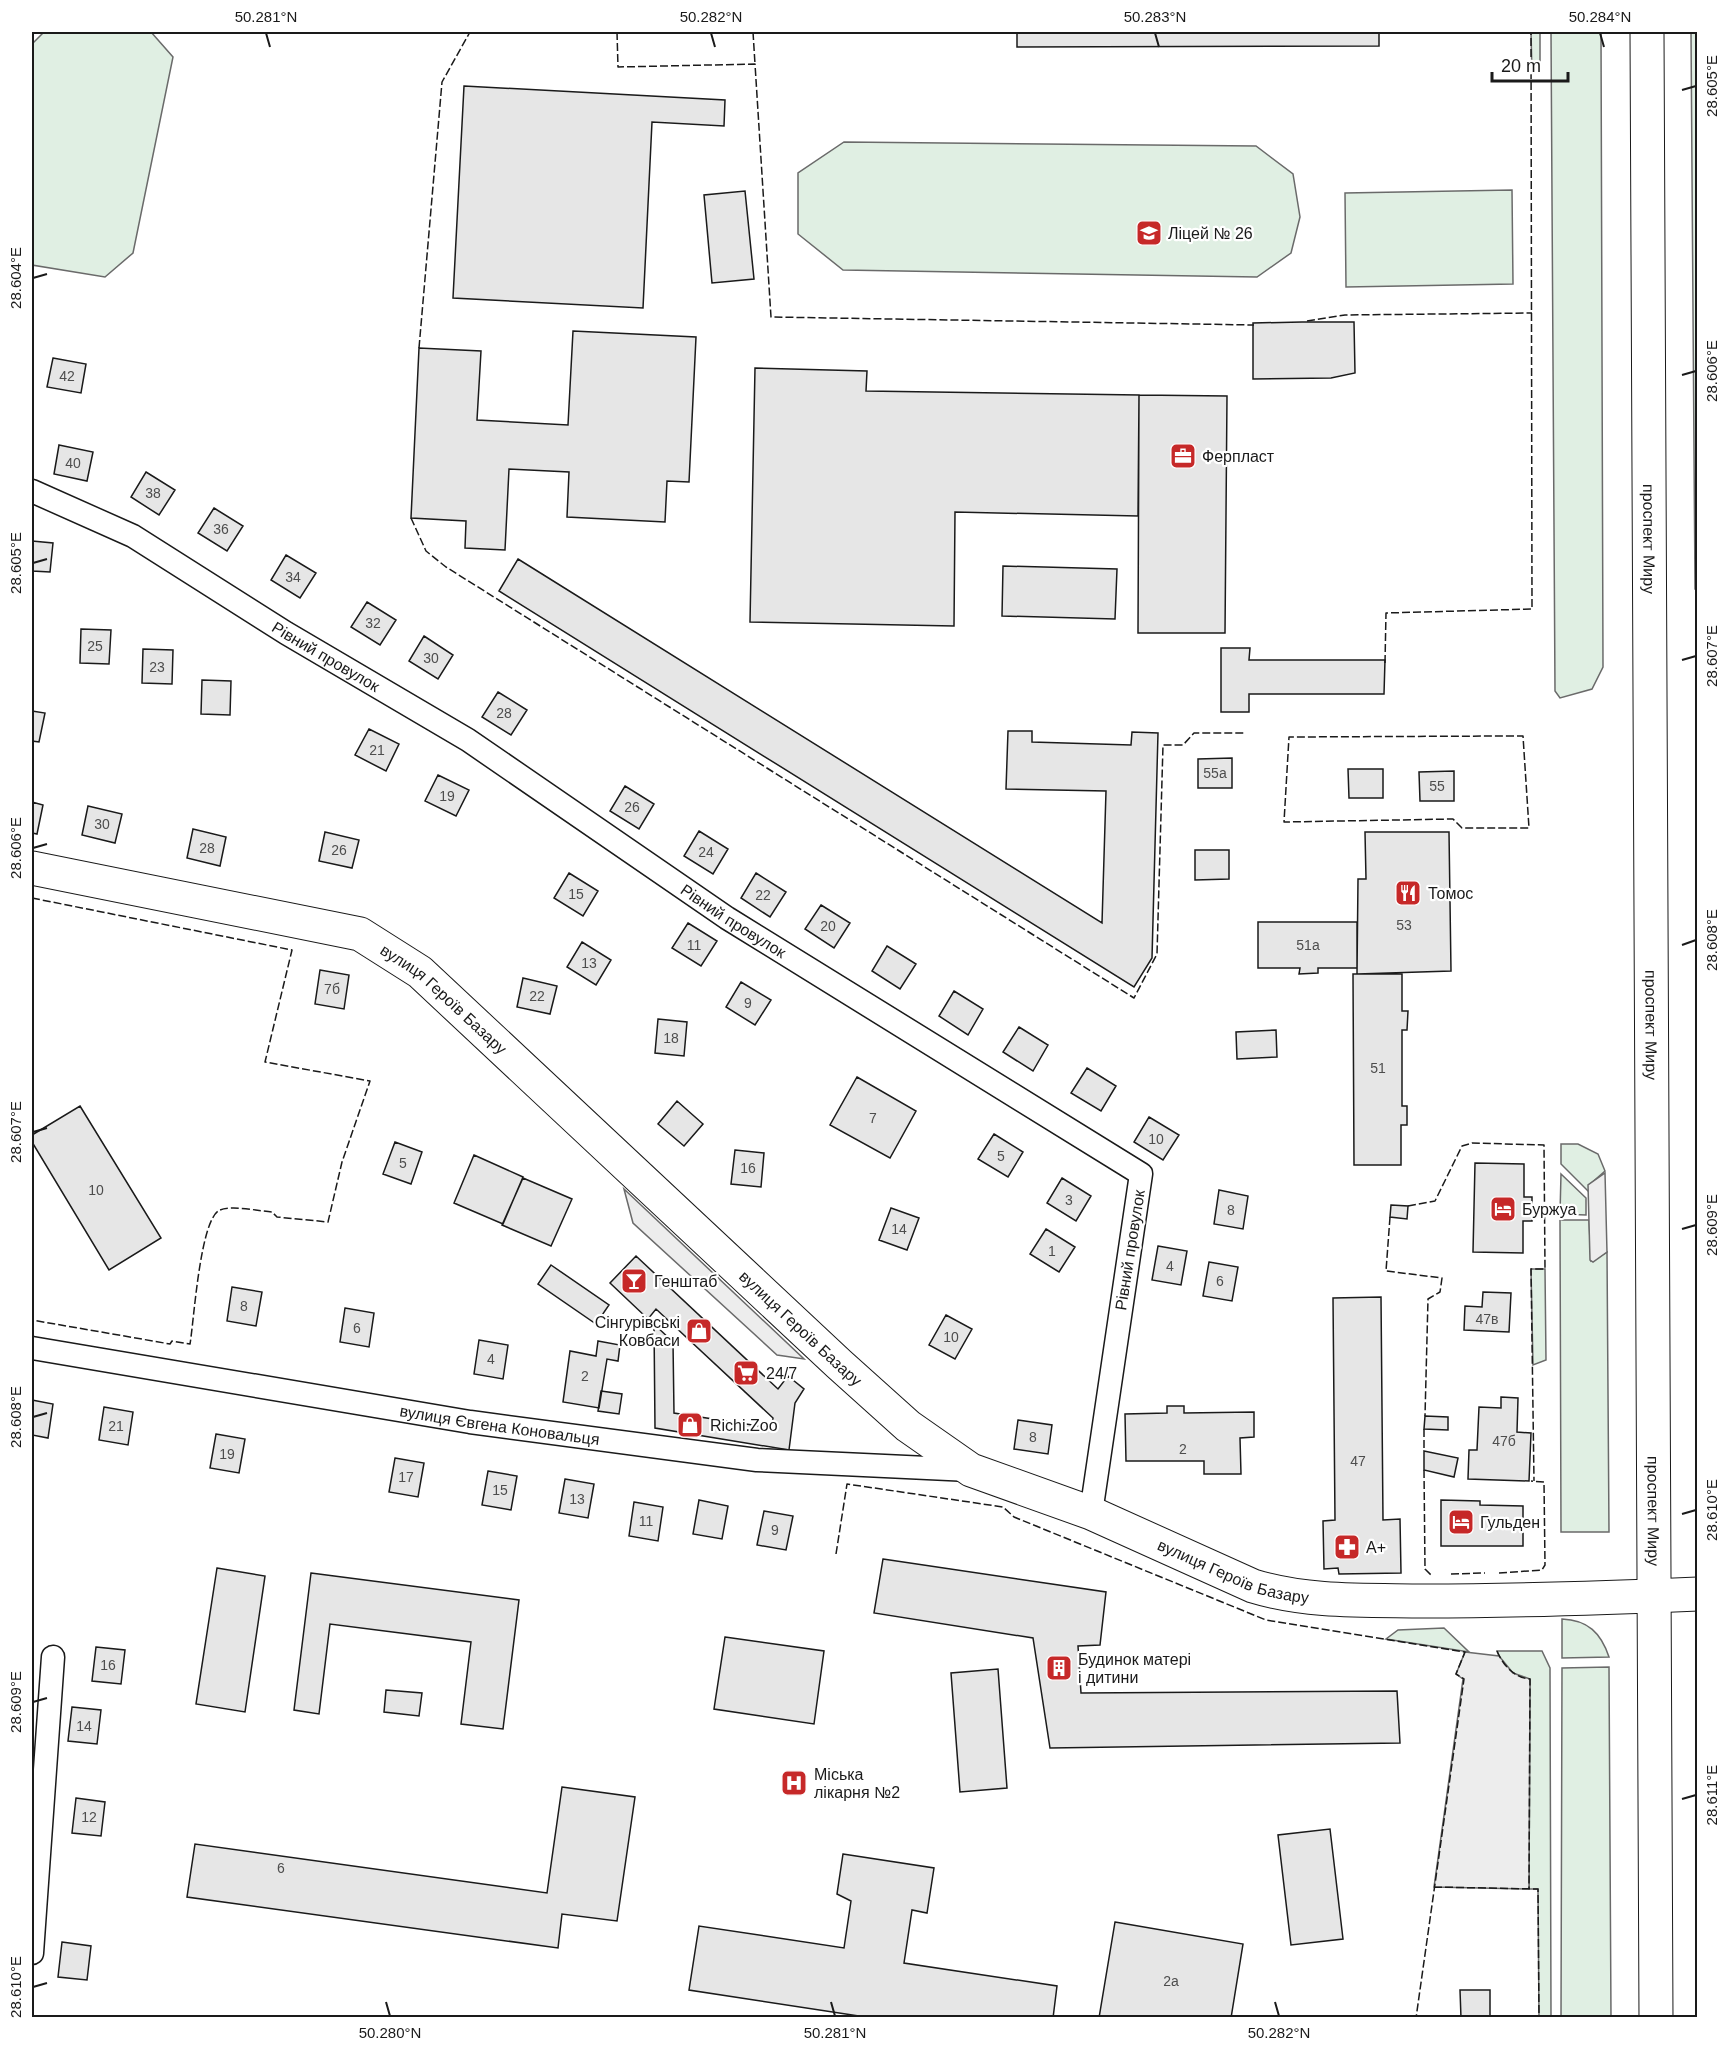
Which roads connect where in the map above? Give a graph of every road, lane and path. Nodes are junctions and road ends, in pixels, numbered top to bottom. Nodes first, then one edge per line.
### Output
1 (1647, 32) edge
2 (32, 491) edge
3 (32, 868) edge
4 (32, 1348) edge
5 (971, 1470) junction
6 (1091, 1513) junction
7 (1698, 1594) edge
8 (1653, 1596) junction
9 (53, 1657) dead end
10 (32, 1953) edge
11 (1656, 2018) edge

1 - 8 main road, проспект Миру
2 - 6 street, Рівний провулок
3 - 5 main road, вулиця Героїв Базару
4 - 5 street, вулиця Євгена Коновальця
5 - 6 main road, вулиця Героїв Базару
6 - 8 main road, вулиця Героїв Базару
7 - 8 main road, вулиця Героїв Базару
8 - 11 main road, проспект Миру
9 - 10 street

